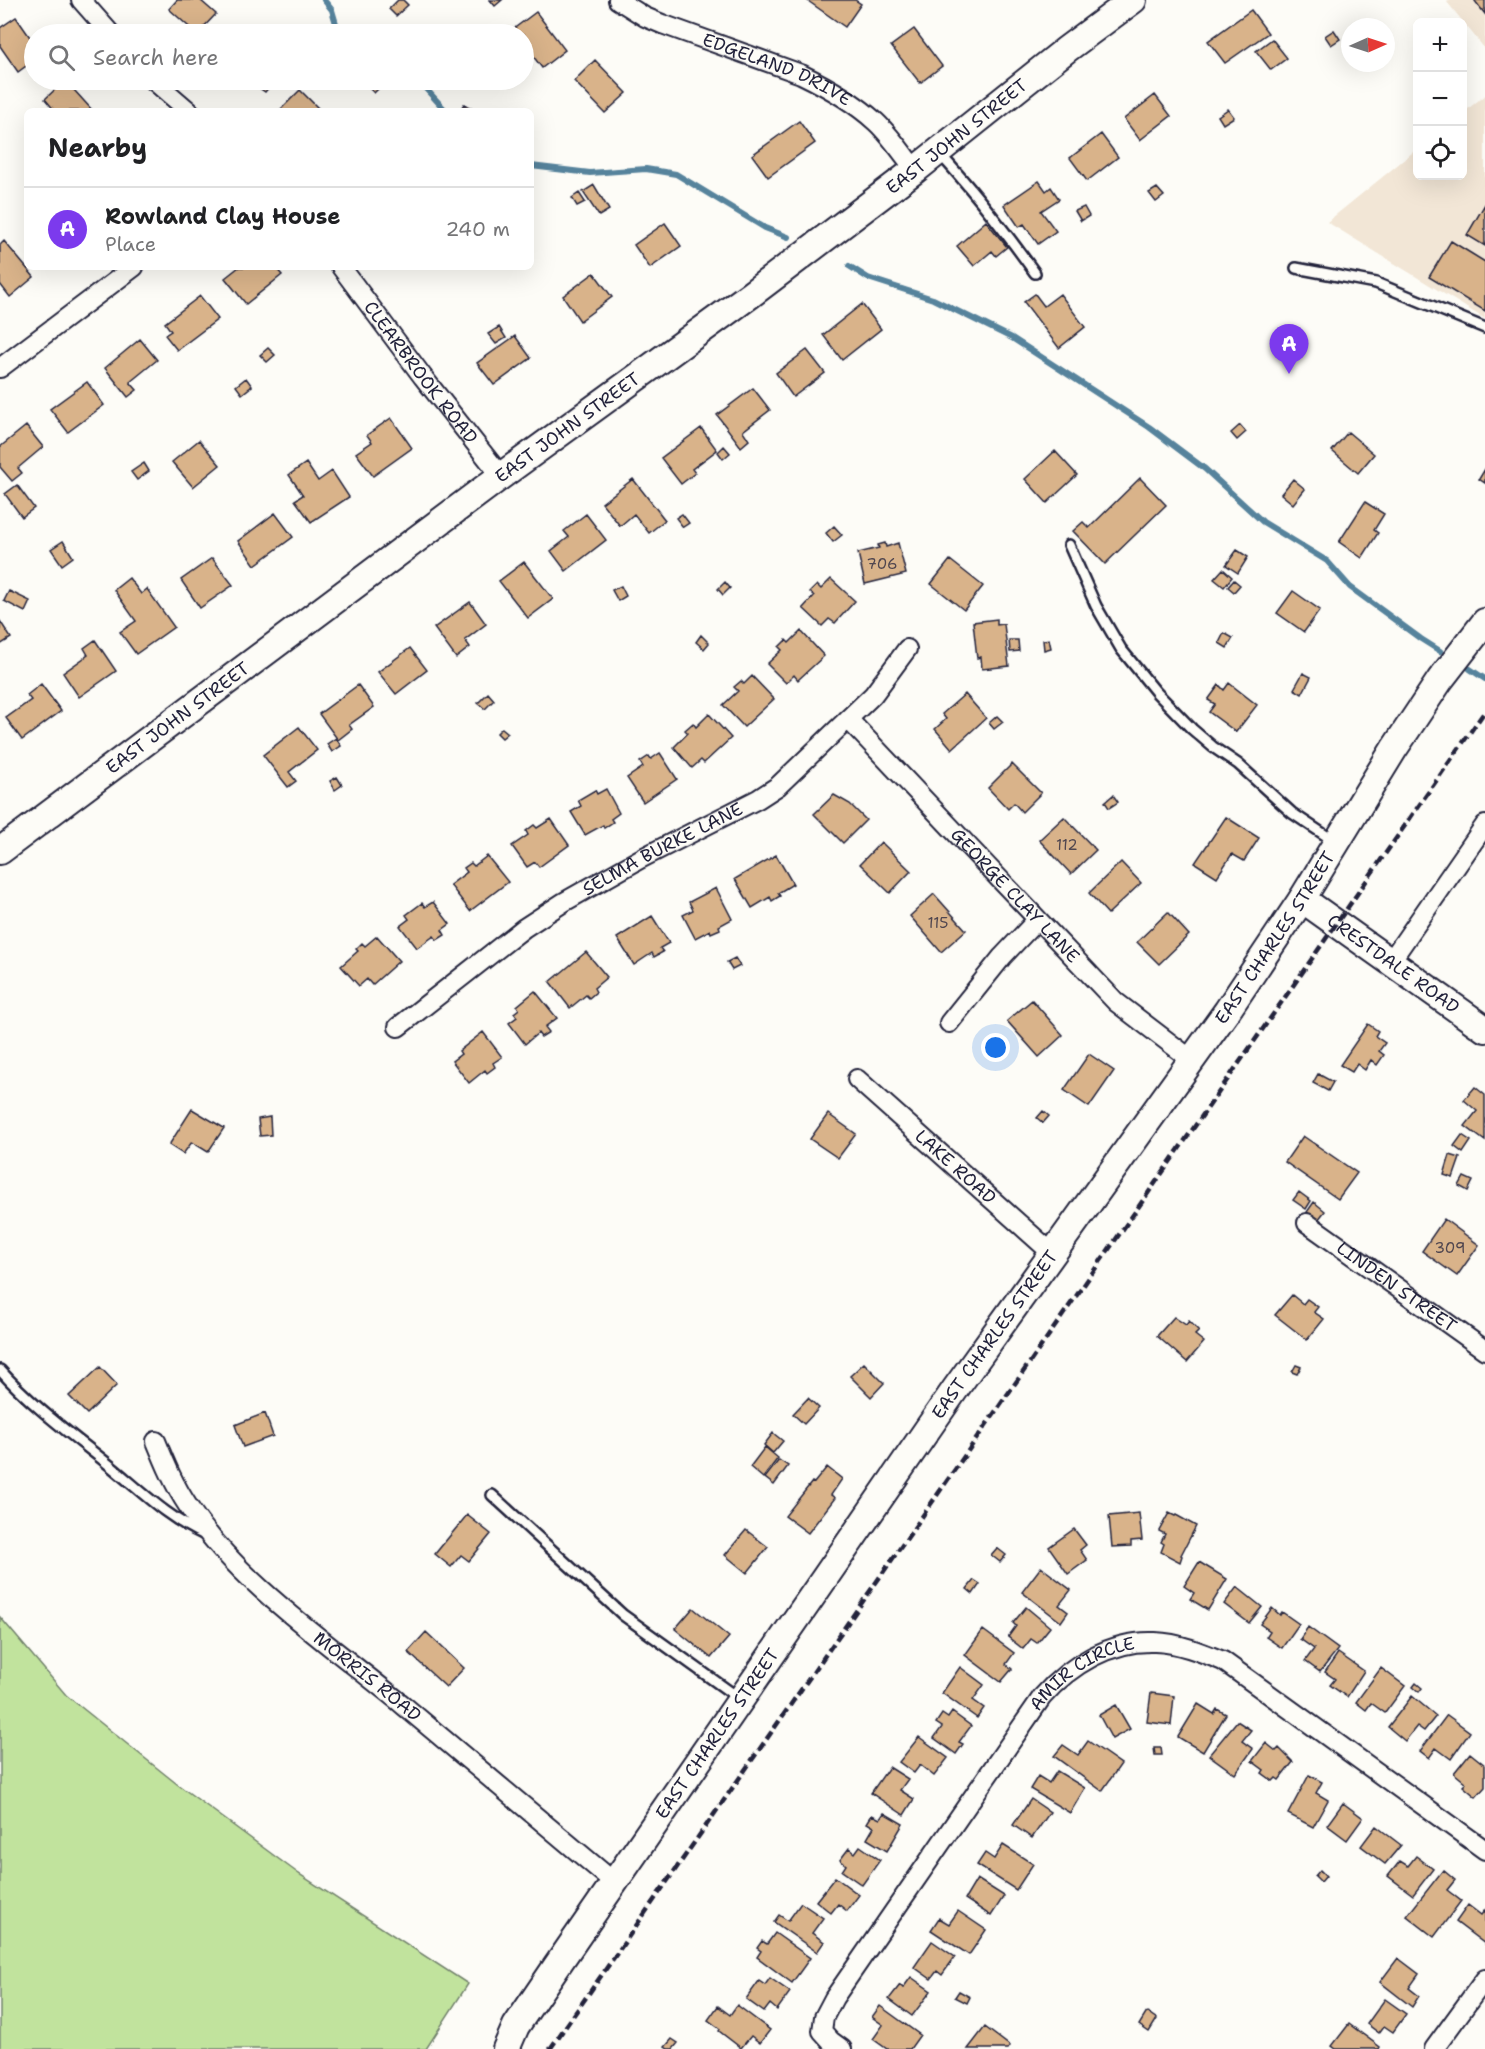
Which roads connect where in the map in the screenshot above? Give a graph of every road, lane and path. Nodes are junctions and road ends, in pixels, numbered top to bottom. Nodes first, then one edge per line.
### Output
1 (81, 0) edge
2 (618, 0) edge
3 (1133, 0) edge
4 (102, 24) edge
5 (165, 90) edge
6 (186, 108) edge
7 (938, 152) junction
8 (915, 170) junction
9 (1296, 268) dead end
10 (130, 270) edge
11 (343, 270) edge
12 (1035, 273) dead end
13 (1485, 328) edge
14 (0, 368) edge
15 (501, 476) junction
16 (1069, 545) dead end
17 (1485, 622) edge
18 (907, 649) dead end
19 (848, 719) junction
20 (1485, 825) edge
21 (1336, 843) junction
22 (0, 851) edge
23 (1302, 899) junction
24 (1037, 920) junction
25 (1390, 962) junction
26 (949, 1023) dead end
27 (398, 1027) dead end
28 (1485, 1029) edge
29 (1192, 1060) junction
30 (857, 1079) dead end
31 (1307, 1223) dead end
32 (1053, 1254) junction
33 (1485, 1350) edge
34 (0, 1370) edge
35 (156, 1441) dead end
36 (492, 1495) dead end
37 (212, 1537) junction
38 (741, 1700) junction
39 (1485, 1850) edge
40 (615, 1883) junction
41 (1485, 1979) edge
42 (506, 2049) edge
43 (842, 2049) edge
44 (1434, 2049) edge

1 - 4 street
2 - 8 street, EDGELAND DRIVE
3 - 7 street, EAST JOHN STREET
5 - 6 street
7 - 8 street, EAST JOHN STREET
7 - 12 lane
8 - 15 street, EAST JOHN STREET
9 - 13 lane
10 - 14 street
11 - 15 street, CLEARBROOK ROAD
15 - 22 street, EAST JOHN STREET
16 - 21 lane
17 - 21 street, EAST CHARLES STREET
18 - 19 street, SELMA BURKE LANE
19 - 24 street, GEORGE CLAY LANE
19 - 27 street, SELMA BURKE LANE
20 - 25 street
21 - 23 street, EAST CHARLES STREET
23 - 25 street, CRESTDALE ROAD
23 - 29 street, EAST CHARLES STREET
24 - 26 street
24 - 29 street, GEORGE CLAY LANE
25 - 28 street, CRESTDALE ROAD
29 - 32 street, EAST CHARLES STREET
30 - 32 street, LAKE ROAD
31 - 33 street, LINDEN STREET
32 - 38 street, EAST CHARLES STREET
34 - 37 lane
35 - 37 street, MORRIS ROAD
36 - 38 lane
37 - 40 street, MORRIS ROAD
38 - 40 street, EAST CHARLES STREET
39 - 43 street, AMIR CIRCLE
40 - 42 street, EAST CHARLES STREET
41 - 44 street

